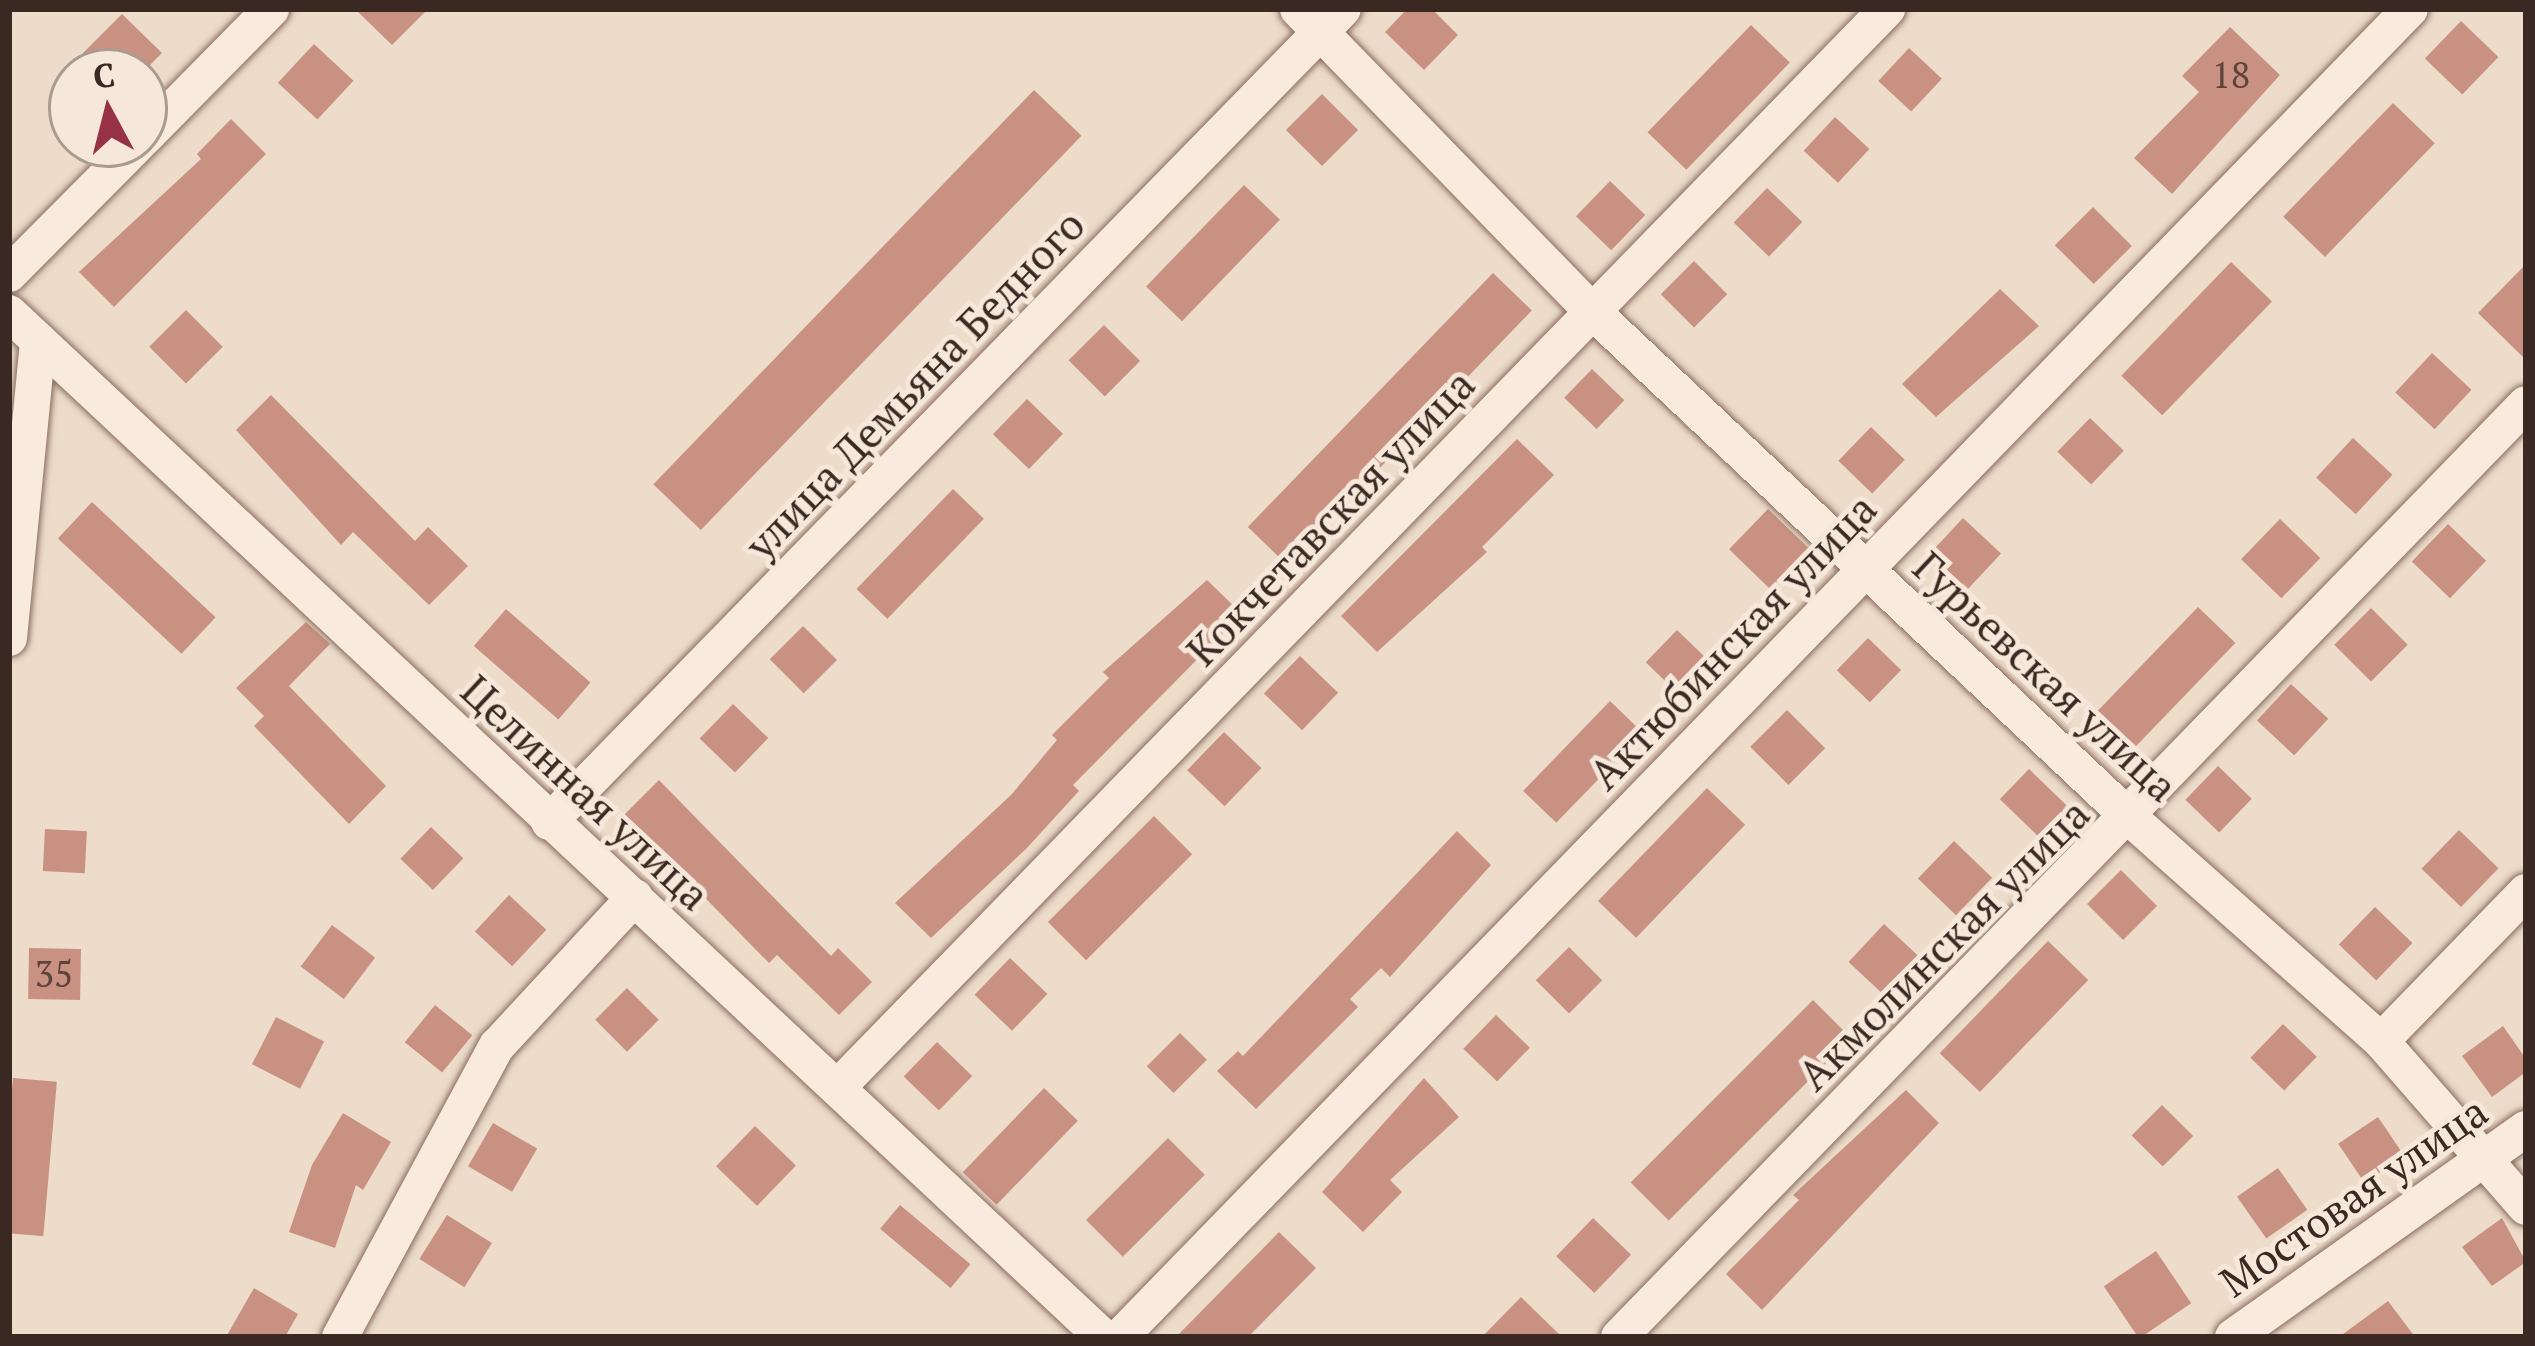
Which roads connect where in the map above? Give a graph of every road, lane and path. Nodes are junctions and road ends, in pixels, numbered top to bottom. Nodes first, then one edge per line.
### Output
1 (271, 9) edge
2 (1887, 9) edge
3 (2410, 9) edge
4 (1321, 16) edge
5 (168, 114) edge
6 (114, 168) edge
7 (9, 274) edge
8 (1593, 312) junction
9 (9, 313) edge
10 (38, 340) junction
11 (2526, 404) edge
12 (1865, 569) junction
13 (9, 638) edge
14 (2130, 818) junction
15 (549, 822) junction
16 (2526, 892) edge
17 (635, 897) junction
18 (2381, 1041) junction
19 (837, 1088) junction
20 (2526, 1129) edge
21 (2485, 1158) junction
22 (2526, 1208) edge
23 (340, 1337) edge
24 (1103, 1337) edge
25 (1120, 1337) edge
26 (1619, 1337) edge
27 (2233, 1337) edge

1 - 5 street
2 - 8 street, Кокчетавская улица
3 - 12 street, Актюбинская улица
4 - 8 street, Гурьевская улица
4 - 15 street, улица Демьяна Бедного
6 - 7 street
8 - 12 street, Гурьевская улица
8 - 19 street, Кокчетавская улица
9 - 10 street, Целинная улица
10 - 13 street
10 - 15 street, Целинная улица
11 - 14 street, Акмолинская улица
12 - 14 street, Гурьевская улица
12 - 25 street, Актюбинская улица
14 - 18 street, Гурьевская улица
14 - 26 street, Акмолинская улица
15 - 17 street, Целинная улица
16 - 18 street
17 - 19 street, Целинная улица
17 - 23 street
18 - 21 street, Гурьевская улица
19 - 24 street, Целинная улица
20 - 21 street, Мостовая улица
21 - 22 street, Гурьевская улица
21 - 27 street, Мостовая улица

